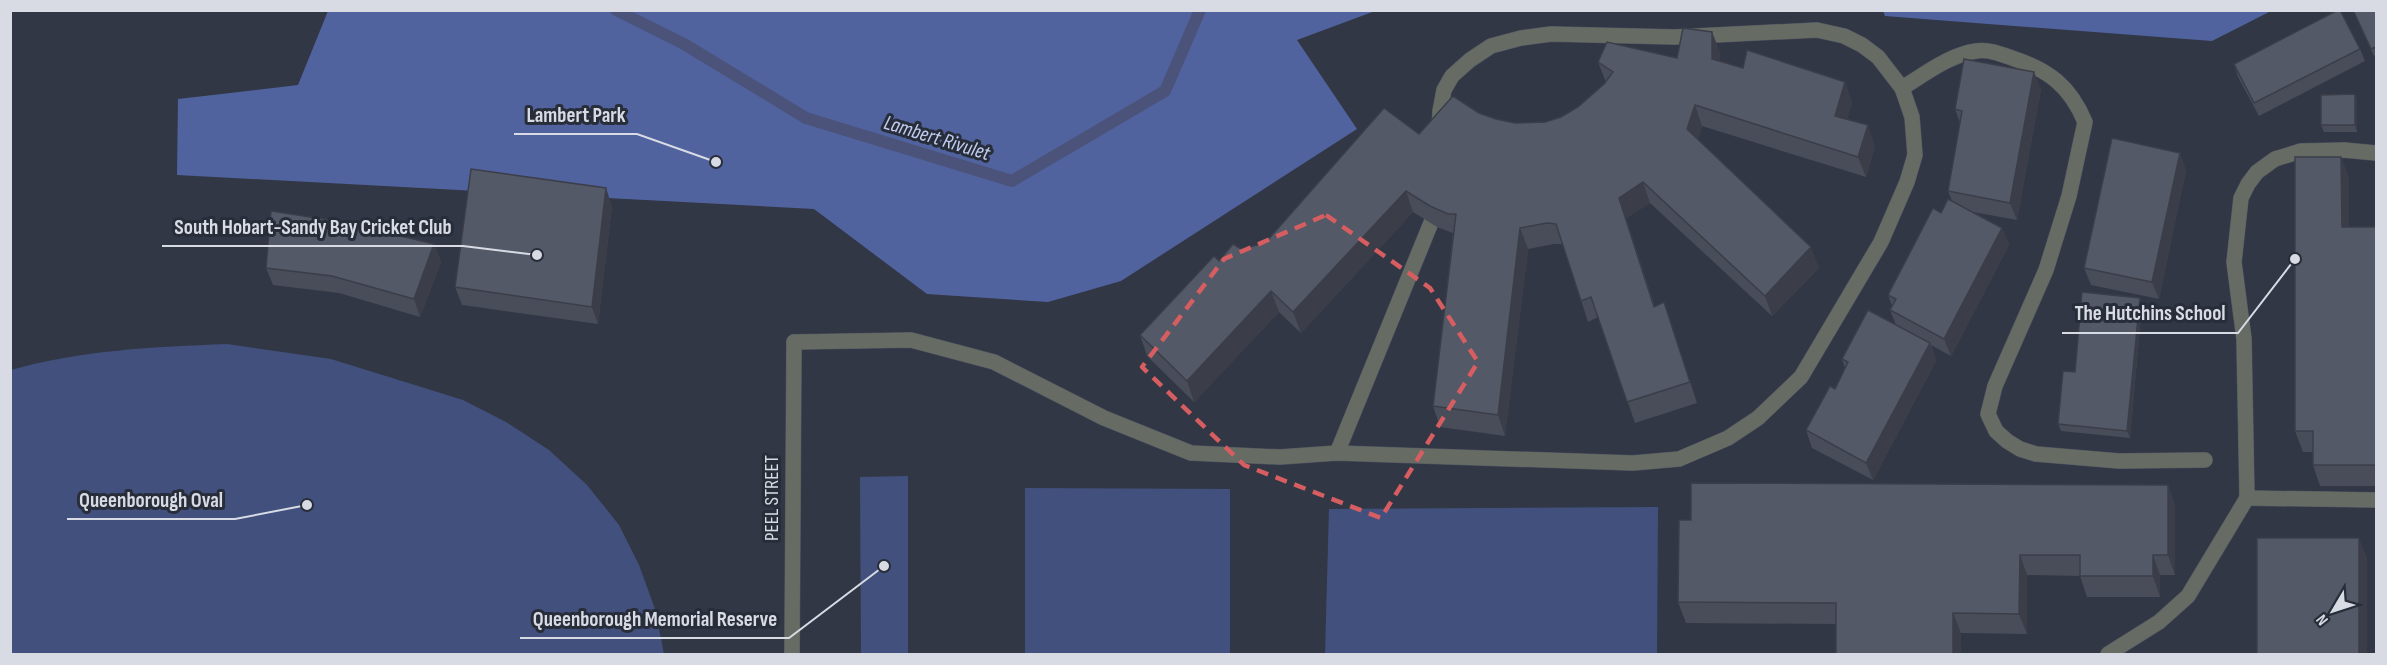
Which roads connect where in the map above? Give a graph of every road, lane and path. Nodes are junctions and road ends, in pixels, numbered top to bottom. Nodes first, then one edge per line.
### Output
1 (1902, 88) junction
2 (1438, 145) edge
3 (2376, 153) edge
4 (1436, 190) edge
5 (1337, 453) junction
6 (2205, 460) dead end
7 (2247, 498) junction
8 (2376, 500) edge
9 (792, 654) edge
10 (2108, 654) edge

1 - 2 street
1 - 5 street
1 - 6 street
3 - 7 street
4 - 5 street
5 - 9 street, PEEL STREET
7 - 8 street
7 - 10 street

